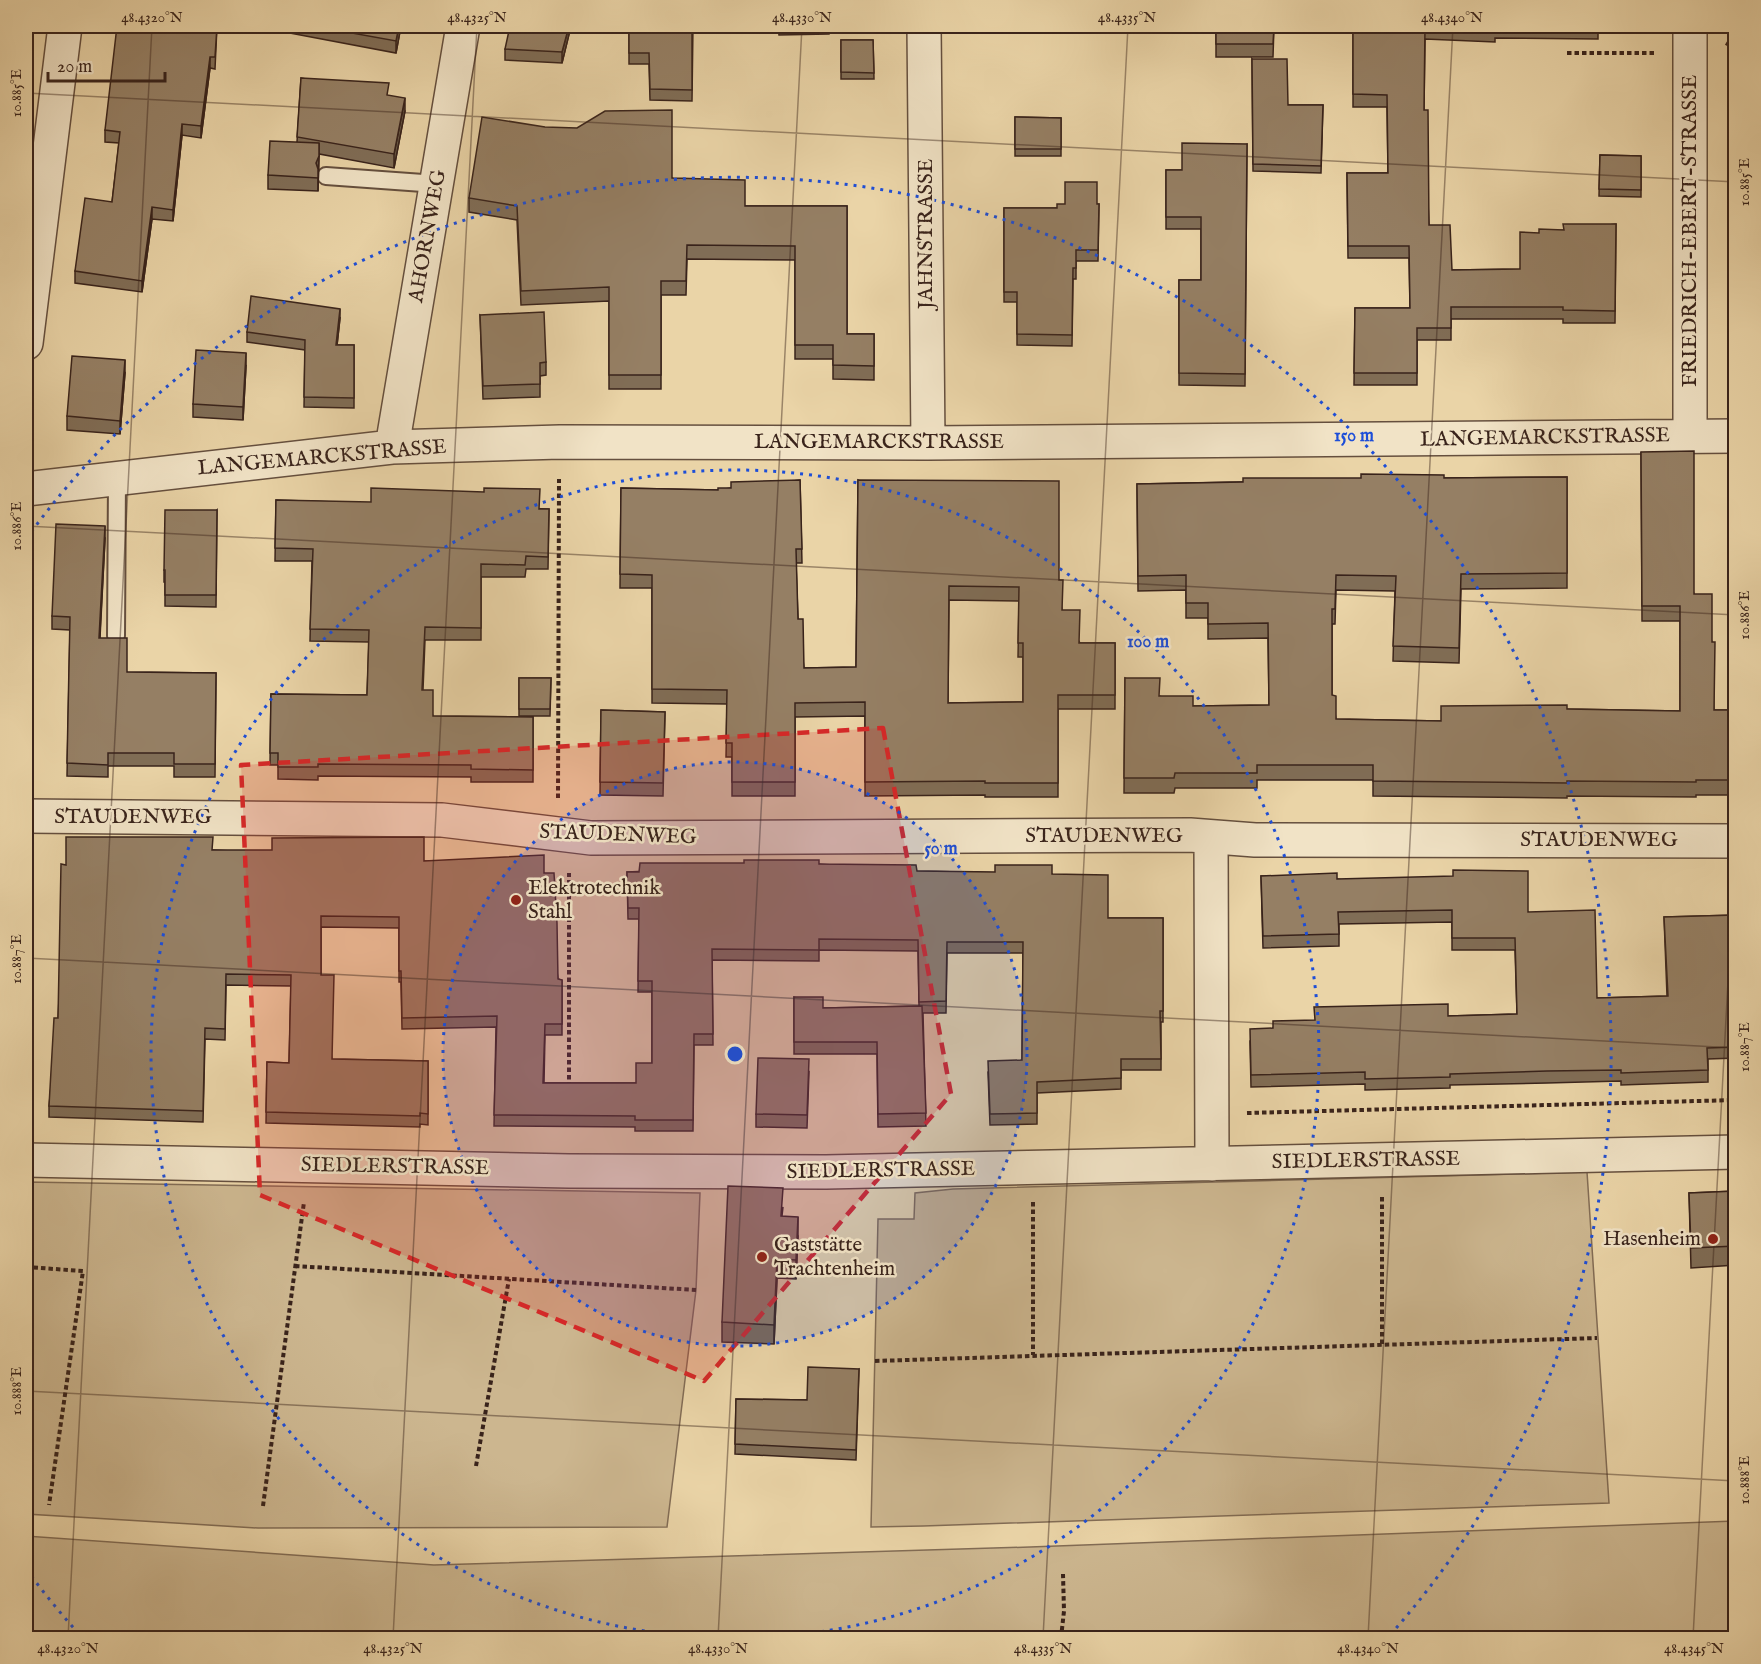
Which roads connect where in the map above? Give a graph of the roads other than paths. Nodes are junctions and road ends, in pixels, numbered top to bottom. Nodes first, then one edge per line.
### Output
1 (65, 26) edge
2 (464, 26) edge
3 (924, 26) edge
4 (1690, 39) edge
5 (326, 176) dead end
6 (436, 184) junction
7 (26, 343) edge
8 (1690, 436) junction
9 (1736, 436) edge
10 (928, 443) junction
11 (392, 447) junction
12 (117, 478) junction
13 (26, 489) edge
14 (116, 636) edge
15 (26, 816) edge
16 (1211, 837) junction
17 (1736, 841) edge
18 (1736, 1152) edge
19 (26, 1160) edge
20 (1212, 1164) junction

1 - 7 street
2 - 6 street, AHORNWEG
3 - 10 street, JAHNSTRASSE
4 - 8 street, FRIEDRICH-EBERT-STRASSE
5 - 6 lane
6 - 11 street, AHORNWEG
8 - 9 street, LANGEMARCKSTRASSE
8 - 10 street, LANGEMARCKSTRASSE
10 - 11 street, LANGEMARCKSTRASSE
11 - 12 street, LANGEMARCKSTRASSE
12 - 13 street, LANGEMARCKSTRASSE
12 - 14 lane
15 - 16 street, STAUDENWEG
16 - 17 street, STAUDENWEG
16 - 20 street, STAUDENWEG
18 - 20 street, SIEDLERSTRASSE
19 - 20 street, SIEDLERSTRASSE

